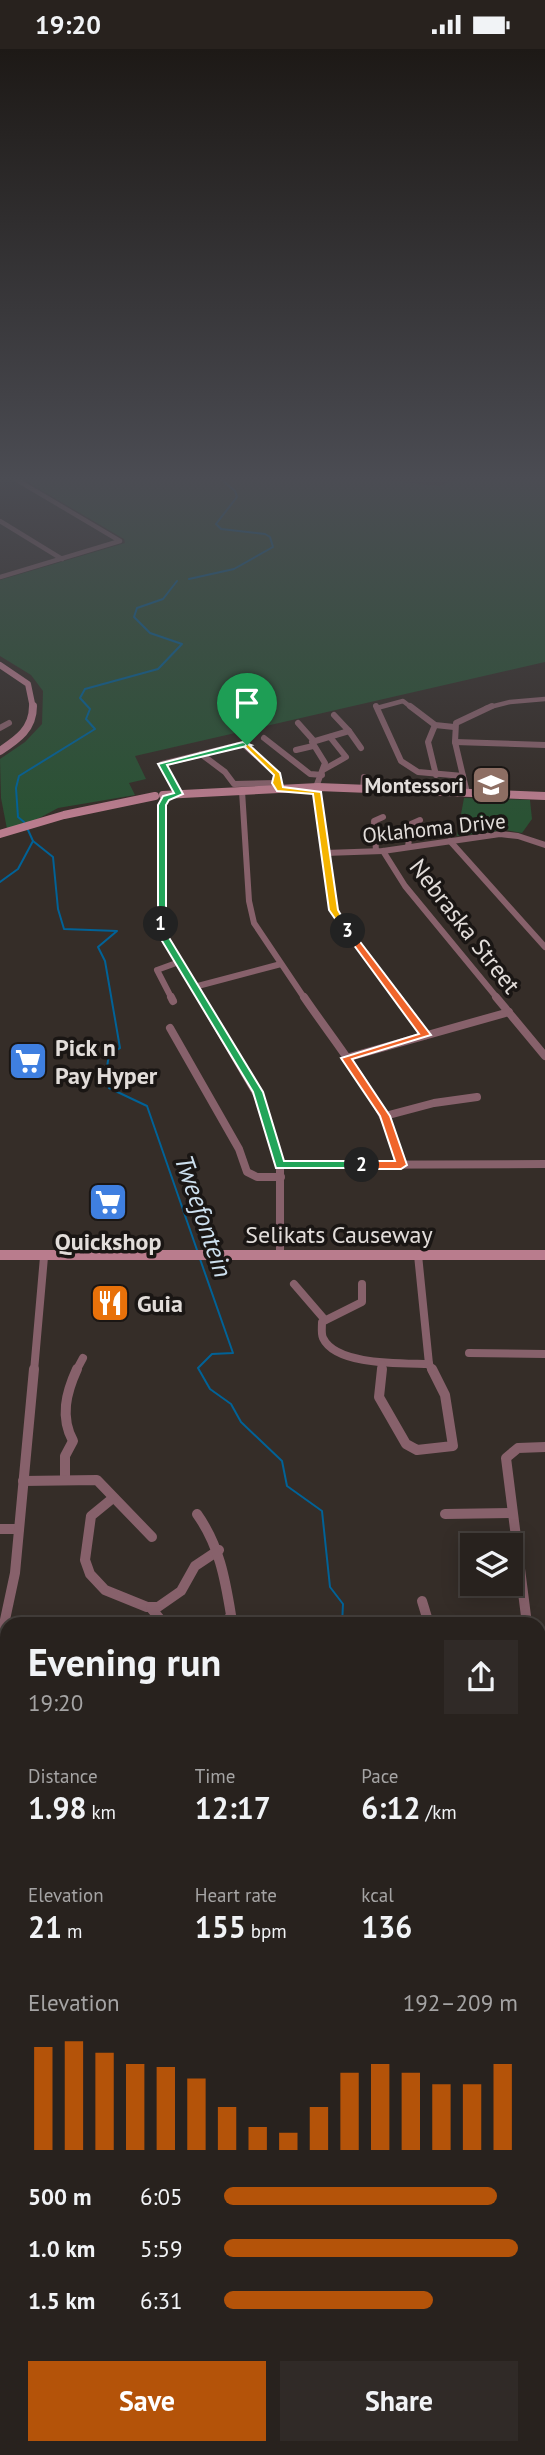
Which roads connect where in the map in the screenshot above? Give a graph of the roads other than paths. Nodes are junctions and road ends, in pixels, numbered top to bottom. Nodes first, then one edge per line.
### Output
1 (0, 665) edge
2 (4, 671) edge
3 (545, 699) edge
4 (334, 715) dead end
5 (9, 723) dead end
6 (298, 723) dead end
7 (435, 725) junction
8 (454, 727) junction
9 (0, 728) edge
10 (349, 731) junction
11 (330, 737) junction
12 (264, 738) dead end
13 (455, 742) junction
14 (313, 744) junction
15 (545, 745) edge
16 (361, 748) dead end
17 (296, 750) dead end
18 (0, 751) edge
19 (201, 754) junction
20 (322, 773) junction
21 (436, 775) junction
22 (463, 776) junction
23 (364, 777) dead end
24 (278, 786) junction
25 (317, 789) junction
26 (363, 789) junction
27 (242, 791) junction
28 (467, 793) junction
29 (178, 794) junction
30 (545, 796) edge
31 (160, 799) junction
32 (383, 817) dead end
33 (421, 820) dead end
34 (3, 833) edge
35 (450, 841) junction
36 (545, 845) edge
37 (408, 847) junction
38 (379, 851) junction
39 (325, 853) junction
40 (545, 947) edge
41 (179, 962) junction
42 (281, 964) junction
43 (194, 987) junction
44 (173, 1001) dead end
45 (509, 1012) junction
46 (170, 1028) dead end
47 (426, 1035) junction
48 (545, 1056) edge
49 (346, 1058) junction
50 (477, 1097) dead end
51 (385, 1116) junction
52 (545, 1164) edge
53 (280, 1165) junction
54 (401, 1165) junction
55 (281, 1177) junction
56 (418, 1255) junction
57 (545, 1255) edge
58 (2, 1256) edge
59 (280, 1256) junction
60 (44, 1257) junction
61 (294, 1284) dead end
62 (362, 1284) dead end
63 (325, 1320) junction
64 (469, 1353) dead end
65 (545, 1354) edge
66 (83, 1359) dead end
67 (382, 1364) junction
68 (429, 1364) junction
69 (545, 1447) edge
70 (65, 1480) junction
71 (23, 1481) junction
72 (113, 1498) junction
73 (512, 1513) junction
74 (197, 1514) dead end
75 (445, 1514) dead end
76 (0, 1529) edge
77 (19, 1529) junction
78 (152, 1537) dead end
79 (219, 1550) junction
80 (422, 1601) dead end
81 (151, 1608) junction
82 (6, 1617) edge
83 (158, 1617) edge
84 (230, 1617) edge
85 (427, 1617) edge
86 (526, 1617) edge

1 - 2 street
2 - 18 street
3 - 8 street
4 - 10 street
5 - 9 street
6 - 14 street
7 - 8 street
7 - 21 street
7 - 21 street
8 - 13 street
10 - 11 street
10 - 16 street
11 - 14 street
11 - 20 street
12 - 20 street
13 - 15 street
13 - 22 street
14 - 17 street
14 - 20 street
19 - 24 street
19 - 24 street
19 - 29 street
20 - 25 street
21 - 22 street
22 - 28 street
23 - 26 street
24 - 25 street
24 - 27 street
25 - 26 street
25 - 39 street
26 - 28 street
27 - 29 street
27 - 42 street
28 - 30 street
29 - 31 street
31 - 34 street
31 - 41 street
32 - 38 street
33 - 37 street
35 - 36 street, Oklahoma Drive
35 - 37 street, Oklahoma Drive
35 - 40 street
37 - 38 street, Oklahoma Drive
38 - 39 street, Oklahoma Drive
38 - 45 street, Nebraska Street
39 - 47 street
41 - 43 street
41 - 44 street
42 - 43 street
42 - 49 street
43 - 53 street
45 - 47 street
45 - 48 street, Nebraska Street
46 - 55 street
47 - 49 street
49 - 51 street
50 - 51 street
51 - 54 street
52 - 54 street
53 - 54 street
53 - 55 street
55 - 59 street
56 - 57 street, Selikats Causeway
56 - 59 street, Selikats Causeway
56 - 68 street
58 - 60 street, Selikats Causeway
59 - 60 street, Selikats Causeway
60 - 71 street
61 - 63 street
62 - 63 street
63 - 67 street
64 - 65 street
66 - 70 street
67 - 68 street
67 - 68 street
69 - 73 street
70 - 71 street
70 - 72 street
71 - 77 street
72 - 78 street
72 - 81 street
73 - 75 street
73 - 86 street
74 - 79 street
76 - 77 street
77 - 82 street
79 - 81 street
79 - 84 street
80 - 85 street
81 - 83 street

